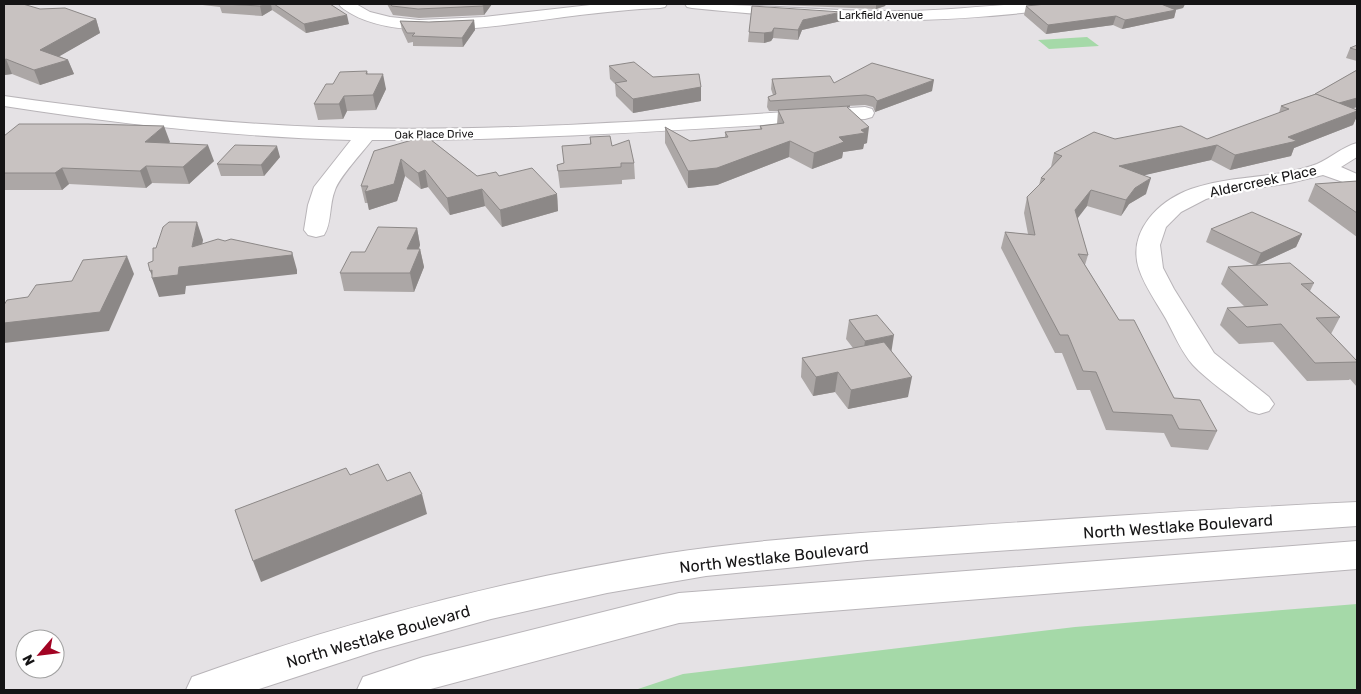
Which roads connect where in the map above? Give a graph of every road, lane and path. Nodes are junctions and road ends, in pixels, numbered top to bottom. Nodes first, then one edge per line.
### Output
1 (346, 4) edge
2 (660, 4) edge
3 (692, 4) edge
4 (1068, 4) edge
5 (720, 5) edge
6 (960, 9) edge
7 (4, 101) edge
8 (865, 113) dead end
9 (366, 134) junction
10 (1357, 149) edge
11 (1325, 168) junction
12 (1357, 181) edge
13 (316, 230) dead end
14 (1259, 404) dead end
15 (1357, 514) edge
16 (1357, 555) edge
17 (206, 690) edge
18 (377, 690) edge

1 - 2 street
3 - 5 street, Larkfield Avenue
4 - 6 street, Larkfield Avenue
5 - 6 street, Larkfield Avenue
7 - 9 street, Oak Place Drive
8 - 9 street, Oak Place Drive
9 - 13 street
10 - 11 street, Aldercreek Place
11 - 12 street
11 - 14 street, Aldercreek Place
15 - 17 street, North Westlake Boulevard
16 - 18 street

